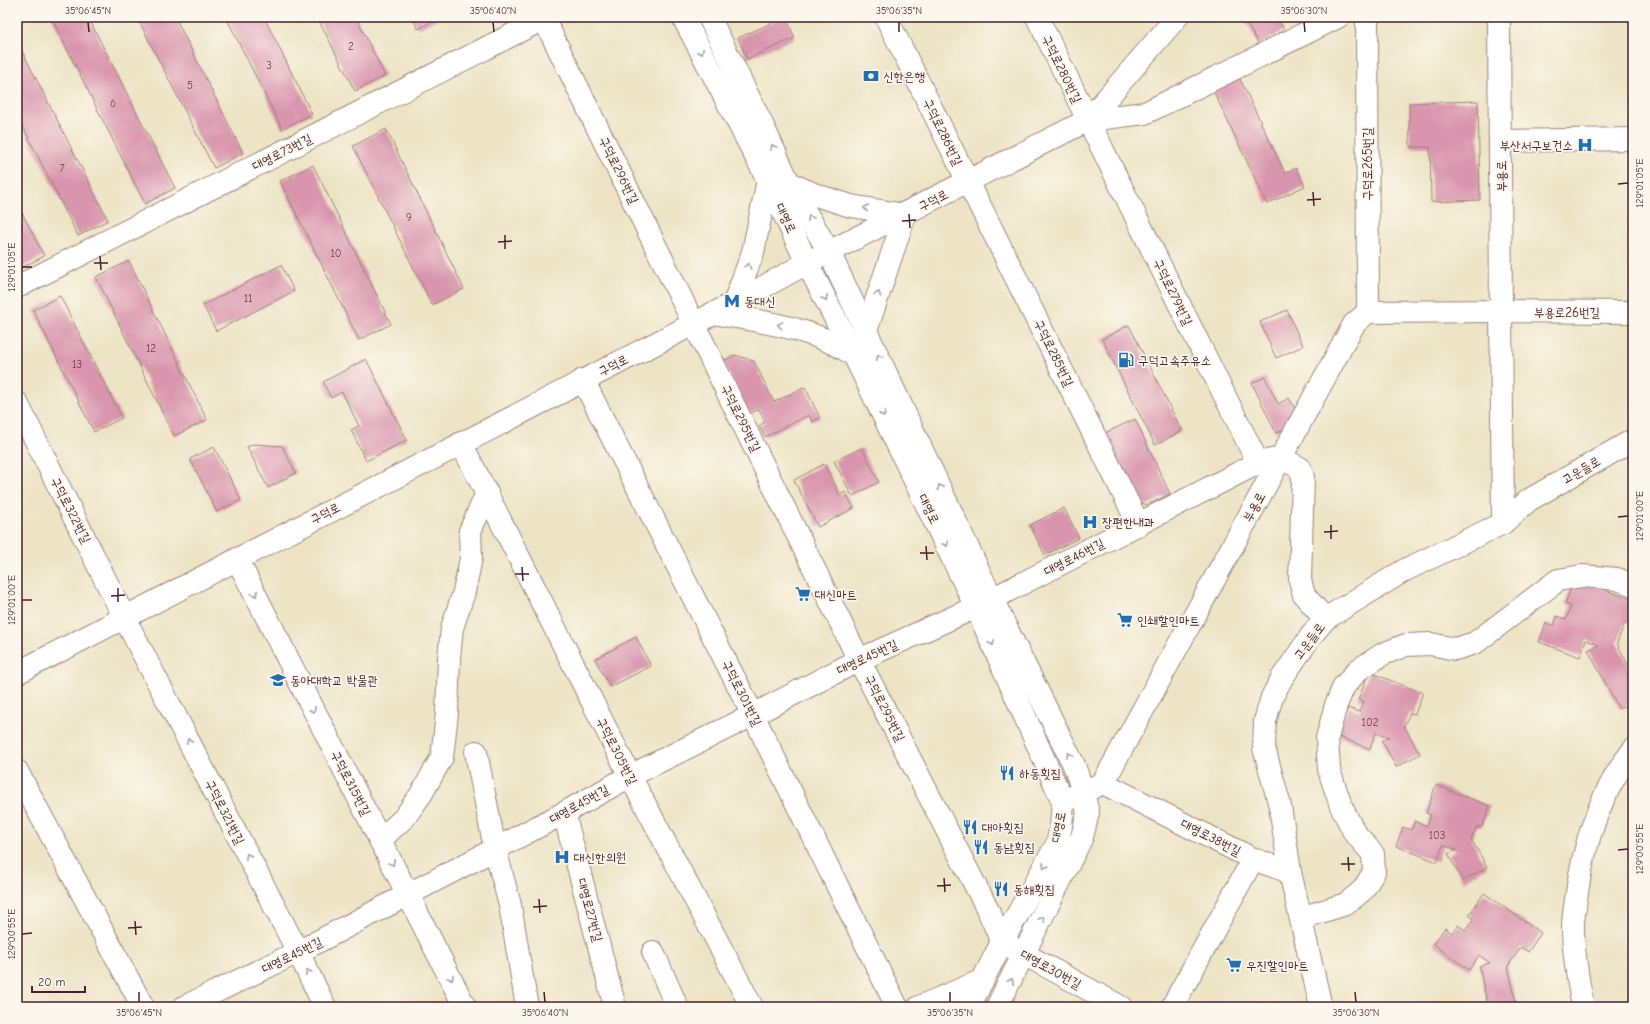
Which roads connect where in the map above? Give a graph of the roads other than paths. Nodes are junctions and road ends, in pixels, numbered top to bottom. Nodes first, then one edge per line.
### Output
1 (683, 17) edge
2 (709, 17) edge
3 (886, 17) edge
4 (1037, 17) edge
5 (1177, 17) edge
6 (1338, 17) edge
7 (1367, 17) edge
8 (1499, 17) edge
9 (544, 18) edge
10 (1088, 120) junction
11 (1633, 140) edge
12 (1501, 141) junction
13 (768, 180) junction
14 (968, 182) junction
15 (789, 183) junction
16 (905, 215) junction
17 (829, 252) junction
18 (807, 263) junction
19 (17, 287) edge
20 (734, 303) junction
21 (1501, 311) junction
22 (1368, 312) junction
23 (1633, 312) edge
24 (704, 318) junction
25 (866, 330) junction
26 (854, 355) junction
27 (583, 380) junction
28 (17, 403) edge
29 (1633, 440) edge
30 (461, 443) junction
31 (1281, 458) junction
32 (1258, 463) junction
33 (487, 493) junction
34 (1503, 523) junction
35 (1139, 525) junction
36 (237, 559) junction
37 (1633, 585) edge
38 (984, 603) junction
39 (124, 617) junction
40 (1325, 619) junction
41 (859, 660) junction
42 (17, 673) edge
43 (753, 715) junction
44 (1633, 750) edge
45 (476, 752) dead end
46 (17, 771) edge
47 (630, 776) junction
48 (1103, 783) junction
49 (1083, 792) junction
50 (1063, 802) junction
51 (564, 813) junction
52 (380, 840) junction
53 (495, 849) junction
54 (1253, 859) junction
55 (1290, 872) junction
56 (408, 894) junction
57 (1301, 918) junction
58 (1002, 942) junction
59 (298, 952) junction
60 (653, 952) dead end
61 (1024, 954) junction
62 (983, 980) junction
63 (142, 1007) edge
64 (184, 1007) edge
65 (325, 1007) edge
66 (466, 1007) edge
67 (527, 1007) edge
68 (615, 1007) edge
69 (677, 1007) edge
70 (752, 1007) edge
71 (897, 1007) edge
72 (919, 1007) edge
73 (969, 1007) edge
74 (998, 1007) edge
75 (1121, 1007) edge
76 (1172, 1007) edge
77 (1321, 1007) edge
78 (1583, 1007) edge

1 -> 13 street, 대영로
15 -> 2 street, 대영로
3 - 14 street, 구덕로286번길
4 - 10 street, 구덕로280번길
5 - 10 street, 구덕로
6 - 10 street
7 - 22 street, 구덕로265번길
8 - 12 street, 부용로
9 - 19 street, 대영로73번길
9 - 24 street, 구덕로296번길
10 - 14 street, 구덕로
10 - 32 street, 구덕로279번길
11 - 12 street
12 - 21 street, 부용로
13 - 18 street, 대영로
20 -> 13 street
14 - 16 street, 구덕로
14 - 35 street, 구덕로285번길
16 -> 15 street
17 -> 15 street, 대영로
16 - 17 street, 구덕로
25 -> 16 street
17 - 18 street, 구덕로
17 - 25 street, 대영로
18 - 20 street, 구덕로
18 -> 26 street, 대영로
20 - 24 street, 구덕로
21 - 22 street
21 - 23 street, 부용로26번길
21 - 34 street, 부용로
22 - 31 street, 부용로
26 -> 24 street
24 - 27 street, 구덕로
24 - 41 street, 구덕로295번길
38 -> 25 street, 대영로
26 -> 38 street, 대영로
27 - 30 street, 구덕로
27 - 43 street, 구덕로301번길
28 - 39 street, 구덕로322번길
29 - 34 street, 고운들로
30 - 33 street, 구덕로305번길
30 - 36 street, 구덕로
31 - 32 street, 대영로46번길
31 - 40 street
31 - 48 street, 부용로
32 - 35 street, 대영로46번길
33 - 47 street, 구덕로305번길
33 - 52 street
34 - 40 street, 고운들로
35 - 38 street, 대영로46번길
36 - 39 street, 구덕로
36 -> 52 street, 구덕로315번길
37 - 57 street
38 - 41 street, 대영로45번길
49 -> 38 street, 대영로
38 -> 50 street, 대영로
39 - 42 street, 구덕로
59 -> 39 street, 구덕로321번길
40 - 55 street, 고운들로
41 - 43 street, 대영로45번길
41 - 58 street, 구덕로295번길
43 - 47 street, 대영로45번길
43 - 71 street, 구덕로301번길
44 - 78 street
45 - 53 street
46 - 63 street
47 - 51 street, 대영로45번길
47 - 70 street, 구덕로305번길
48 - 49 street
48 - 54 street, 대영로38번길
49 - 50 street
61 -> 49 street, 대영로
50 -> 58 street, 대영로
51 - 53 street, 대영로45번길
51 - 68 street, 대영로27번길
52 -> 56 street, 구덕로315번길
53 - 56 street, 대영로45번길
53 - 67 street
54 - 55 street
54 - 76 street, 대영로38번길
55 - 57 street, 고운들로
56 - 59 street, 대영로45번길
56 -> 66 street, 구덕로315번길
57 - 77 street, 고운들로
58 - 61 street, 대영로30번길
58 - 62 street, 대영로
59 - 64 street, 대영로45번길
65 -> 59 street, 구덕로321번길
60 - 69 street
74 -> 61 street, 대영로
61 - 75 street, 대영로30번길
62 - 72 street
62 - 73 street, 대영로

